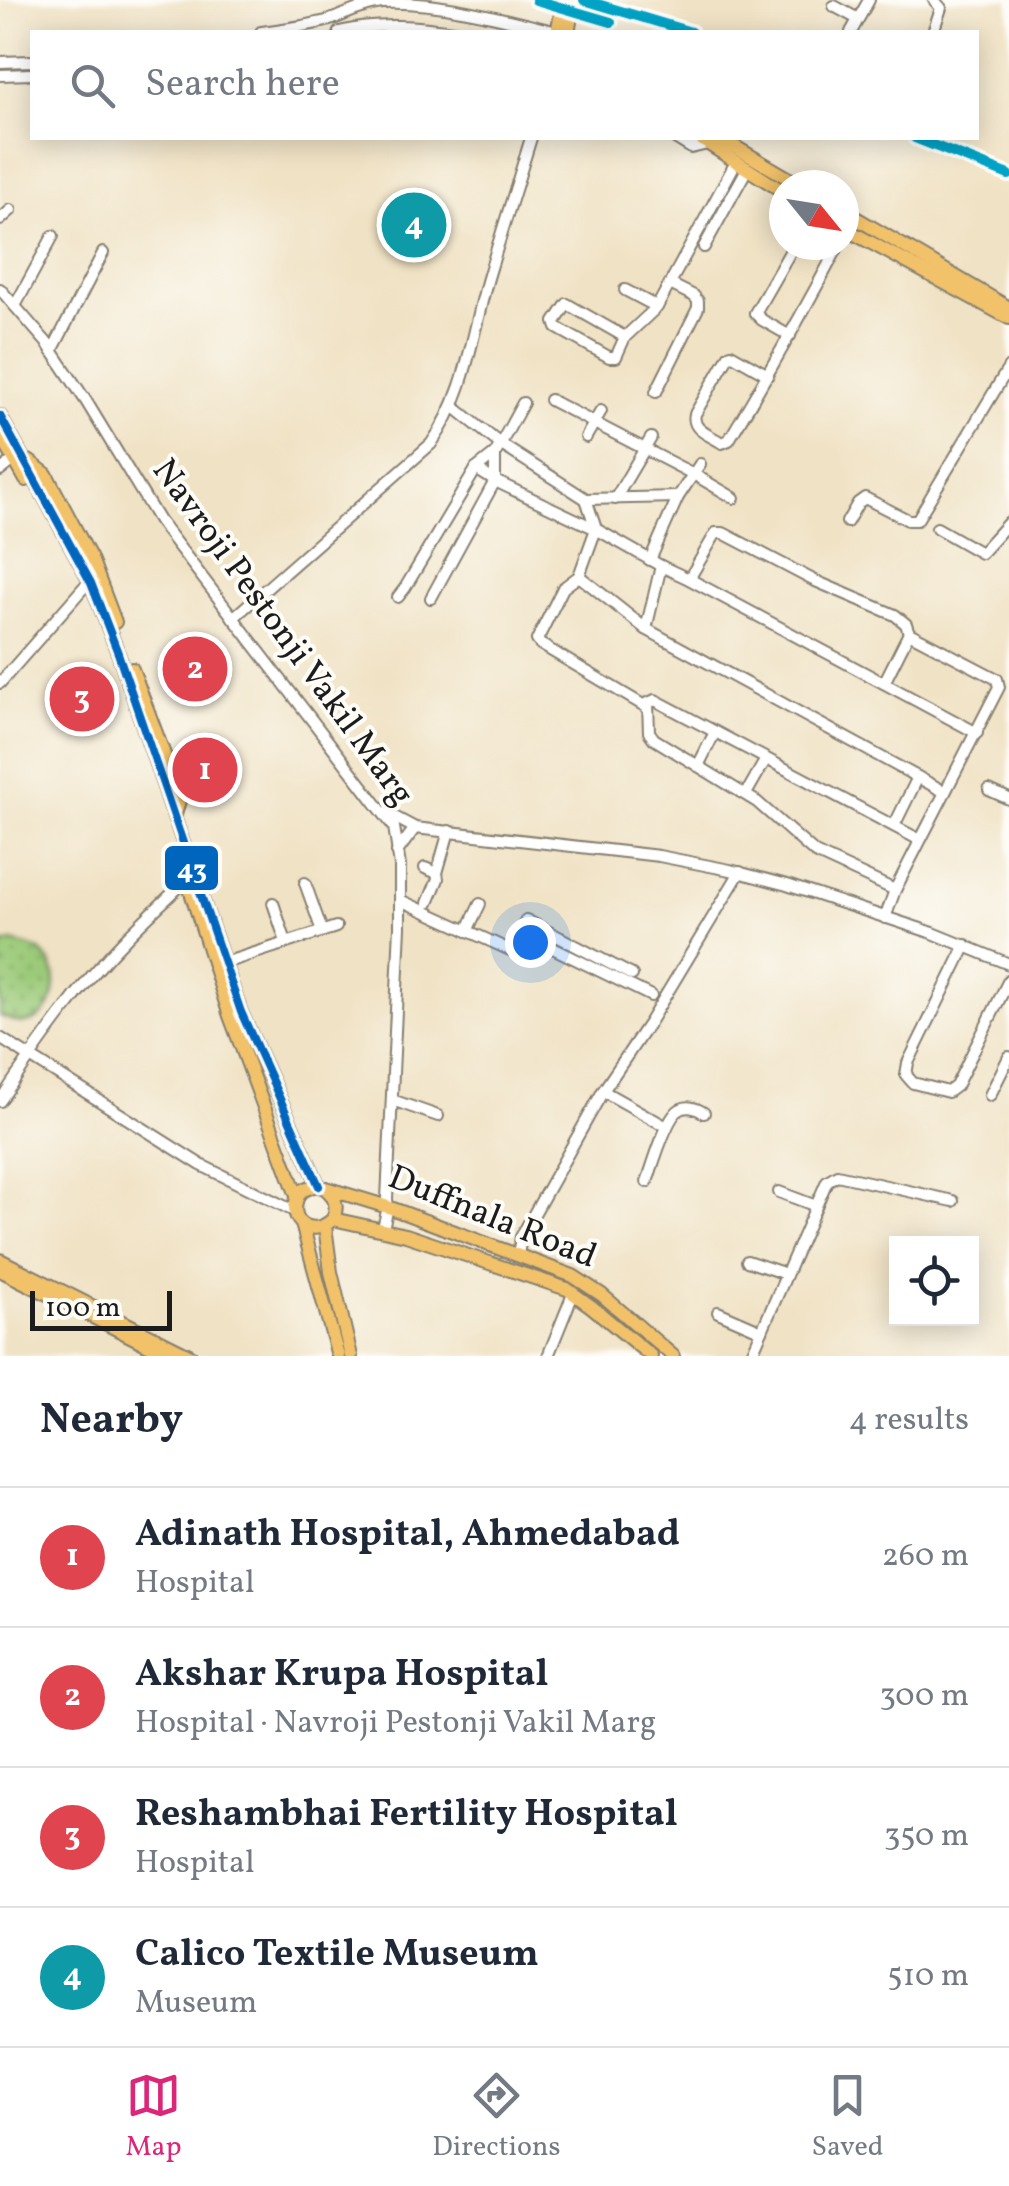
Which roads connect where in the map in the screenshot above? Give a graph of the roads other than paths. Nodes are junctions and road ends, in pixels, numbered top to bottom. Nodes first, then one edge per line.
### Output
1 (869, 0) edge
2 (934, 0) edge
3 (834, 6) dead end
4 (360, 8) junction
5 (858, 19) junction
6 (363, 27) junction
7 (274, 30) edge
8 (349, 30) edge
9 (448, 30) edge
10 (549, 30) edge
11 (558, 30) edge
12 (568, 30) edge
13 (851, 30) edge
14 (934, 30) edge
15 (30, 61) edge
16 (0, 62) edge
17 (30, 74) edge
18 (0, 75) edge
19 (530, 140) edge
20 (679, 140) edge
21 (708, 140) edge
22 (711, 140) edge
23 (712, 140) edge
24 (742, 166) junction
25 (771, 170) edge
26 (769, 183) edge
27 (11, 210) dead end
28 (0, 220) edge
29 (859, 220) edge
30 (53, 236) dead end
31 (859, 239) edge
32 (704, 246) dead end
33 (102, 253) dead end
34 (780, 260) edge
35 (783, 260) edge
36 (831, 260) edge
37 (771, 273) dead end
38 (670, 284) junction
39 (0, 289) edge
40 (625, 290) dead end
41 (14, 306) junction
42 (657, 307) junction
43 (1009, 308) edge
44 (1009, 318) edge
45 (790, 336) junction
46 (626, 337) junction
47 (52, 351) junction
48 (1009, 367) edge
49 (768, 375) junction
50 (656, 392) dead end
51 (550, 400) dead end
52 (523, 403) dead end
53 (454, 406) junction
54 (601, 411) dead end
55 (0, 416) edge
56 (594, 423) junction
57 (0, 433) edge
58 (586, 437) dead end
59 (648, 444) junction
60 (498, 449) junction
61 (18, 457) junction
62 (476, 469) junction
63 (697, 469) junction
64 (0, 471) edge
65 (496, 481) junction
66 (678, 497) junction
67 (734, 498) dead end
68 (586, 499) junction
69 (615, 500) junction
70 (847, 522) dead end
71 (1009, 522) edge
72 (937, 528) dead end
73 (596, 529) junction
74 (655, 563) junction
75 (578, 576) junction
76 (689, 579) junction
77 (84, 586) junction
78 (398, 597) dead end
79 (431, 598) dead end
80 (232, 618) junction
81 (646, 629) junction
82 (909, 633) junction
83 (0, 683) edge
84 (884, 683) junction
85 (648, 708) junction
86 (715, 732) junction
87 (977, 733) junction
88 (766, 759) junction
89 (698, 766) junction
90 (918, 777) junction
91 (989, 790) dead end
92 (945, 792) junction
93 (746, 794) junction
94 (1009, 799) edge
95 (381, 810) junction
96 (894, 826) junction
97 (415, 828) junction
98 (449, 831) junction
99 (920, 840) junction
100 (398, 852) junction
101 (425, 868) dead end
102 (740, 872) junction
103 (437, 873) junction
104 (190, 876) junction
105 (305, 883) dead end
106 (895, 890) junction
107 (400, 900) junction
108 (273, 903) dead end
109 (428, 903) dead end
110 (480, 904) dead end
111 (885, 918) junction
112 (336, 926) dead end
113 (322, 931) junction
114 (467, 931) junction
115 (520, 932) junction
116 (286, 942) junction
117 (966, 946) junction
118 (224, 963) junction
119 (1009, 964) edge
120 (632, 975) dead end
121 (1009, 980) edge
122 (651, 996) dead end
123 (0, 1038) edge
124 (30, 1056) junction
125 (1009, 1057) edge
126 (603, 1091) junction
127 (990, 1096) dead end
128 (392, 1100) junction
129 (0, 1101) edge
130 (704, 1113) dead end
131 (438, 1116) dead end
132 (667, 1127) junction
133 (646, 1182) dead end
134 (323, 1187) junction
135 (779, 1192) dead end
136 (296, 1196) junction
137 (953, 1201) dead end
138 (816, 1206) junction
139 (388, 1207) junction
140 (298, 1218) junction
141 (329, 1222) junction
142 (384, 1228) junction
143 (518, 1255) junction
144 (0, 1260) edge
145 (747, 1260) dead end
146 (0, 1270) edge
147 (786, 1274) junction
148 (574, 1294) junction
149 (718, 1312) dead end
150 (762, 1331) junction
151 (150, 1352) edge
152 (170, 1356) edge
153 (191, 1356) edge
154 (338, 1356) edge
155 (351, 1356) edge
156 (548, 1356) edge
157 (651, 1356) edge
158 (673, 1356) edge
159 (750, 1356) edge

1 - 5 street
2 - 14 street
3 - 5 street
4 - 6 street
4 - 7 street
4 - 10 street
5 - 13 street
6 - 8 street
6 - 9 street
11 - 12 main road
15 - 16 street
17 - 18 street
19 - 53 street
20 - 21 street
22 - 24 main road
23 - 25 main road
24 - 26 main road
24 - 32 street
24 - 38 street
27 - 28 street
29 - 43 main road
30 - 41 street
31 - 44 main road
33 - 47 street
34 - 37 street
35 - 45 street
36 - 45 street
38 - 42 street
38 - 50 street
39 - 41 street, Navroji Pestonji Vakil Marg
40 - 42 street
41 - 47 street, Navroji Pestonji Vakil Marg
42 - 46 street
45 - 49 street
46 - 46 street
47 - 80 street, Navroji Pestonji Vakil Marg
48 - 70 street
49 - 49 street
51 - 56 street
52 - 60 street
53 - 60 street
53 - 80 street
54 - 56 street
55 - 61 main road
56 - 58 street
56 - 59 street
57 - 61 main road
59 - 63 street
59 - 69 street
60 - 62 street
60 - 65 street
60 - 68 street
61 - 64 street
61 - 77 main road
61 - 104 main road
62 - 65 street
62 - 78 street
63 - 66 street
63 - 67 street
65 - 73 street
65 - 79 street
66 - 69 street
66 - 74 street
68 - 69 street
68 - 73 street
71 - 72 street
73 - 74 street
73 - 75 street
74 - 76 street
74 - 81 street
75 - 81 street
75 - 85 street
76 - 82 street
76 - 84 street
77 - 83 street
77 - 104 main road
80 - 95 street, Navroji Pestonji Vakil Marg
81 - 90 street
82 - 84 street
82 - 87 street
84 - 87 street
85 - 86 street
85 - 89 street
86 - 88 street
86 - 89 street
87 - 92 street
88 - 93 street
88 - 96 street
89 - 93 street
90 - 92 street
90 - 96 street
91 - 94 street
92 - 99 street
93 - 106 street
95 - 97 street
95 - 100 street, Navroji Pestonji Vakil Marg
96 - 99 street
97 - 98 street
97 - 100 street
98 - 102 street
98 - 103 street
99 - 106 street
100 - 107 street, Navroji Pestonji Vakil Marg
101 - 103 street
102 - 111 street
102 - 126 street
103 - 109 street
104 - 118 main road
104 - 124 street
104 - 136 main road
105 - 113 street
106 - 111 street
107 - 114 street
107 - 128 street, Navroji Pestonji Vakil Marg
108 - 116 street
110 - 114 street
111 - 117 street
112 - 113 street
113 - 116 street
114 - 115 street
115 - 120 street
115 - 122 street
116 - 118 street
117 - 119 street
117 - 121 street
118 - 134 main road
123 - 124 street
124 - 129 street
124 - 140 street
125 - 127 street
126 - 132 street
126 - 143 street
128 - 131 street
128 - 139 street, Navroji Pestonji Vakil Marg
130 - 132 street
132 - 133 street
134 - 136 main road
134 - 139 main road, Duffnala Road
134 - 141 main road
135 - 138 street
136 - 140 main road
137 - 138 street
138 - 147 street
139 - 142 street, Navroji Pestonji Vakil Marg
139 - 143 main road, Duffnala Road
140 - 141 main road
140 - 154 main road
141 - 142 main road
141 - 155 main road
142 - 148 main road
143 - 158 main road, Duffnala Road
144 - 153 main road
145 - 147 street
146 - 151 main road
147 - 150 street
148 - 156 street
148 - 157 main road
149 - 150 street
150 - 159 street
151 - 152 main road

